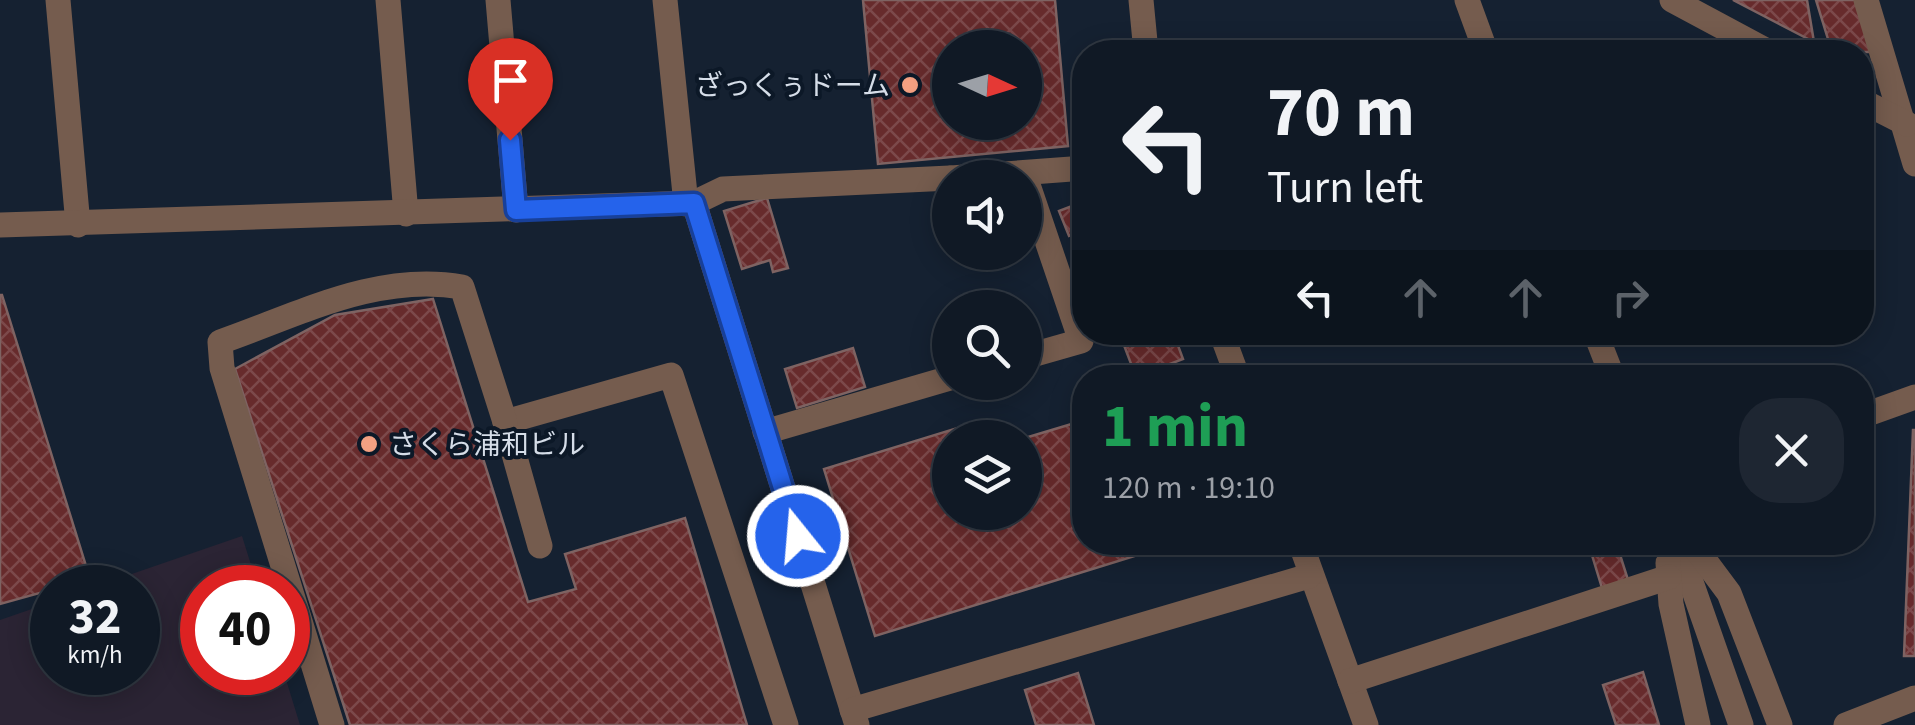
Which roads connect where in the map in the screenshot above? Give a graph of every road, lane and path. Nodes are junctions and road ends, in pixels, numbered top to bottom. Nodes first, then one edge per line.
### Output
1 (58, 0) edge
2 (388, 0) edge
3 (498, 0) edge
4 (665, 0) edge
5 (1141, 0) edge
6 (1467, 0) edge
7 (1672, 0) edge
8 (1866, 0) edge
9 (1145, 40) edge
10 (1482, 40) edge
11 (1747, 40) edge
12 (1874, 108) edge
13 (1908, 125) edge
14 (1915, 164) edge
15 (1072, 169) edge
16 (1042, 172) edge
17 (932, 179) edge
18 (690, 204) junction
19 (516, 210) junction
20 (406, 214) junction
21 (78, 224) junction
22 (0, 225) edge
23 (1042, 227) edge
24 (1072, 316) edge
25 (1072, 342) edge
26 (1042, 352) edge
27 (932, 383) edge
28 (1915, 397) edge
29 (1874, 412) edge
30 (505, 422) junction
31 (766, 432) junction
32 (540, 546) dead end
33 (1303, 555) edge
34 (1668, 555) edge
35 (1682, 555) edge
36 (1700, 555) edge
37 (1309, 576) junction
38 (1669, 577) junction
39 (1350, 680) junction
40 (1915, 698) edge
41 (855, 717) edge
42 (332, 725) edge
43 (786, 725) edge
44 (1366, 725) edge
45 (1698, 725) edge
46 (1741, 725) edge
47 (1780, 725) edge
48 (1846, 725) edge

1 - 21 street
2 - 20 street
3 - 19 street
4 - 18 street
5 - 9 street
6 - 10 street
7 - 11 street
8 - 13 street
12 - 13 street
13 - 14 street
15 - 16 street
17 - 18 street
18 - 19 street
18 - 31 street
19 - 20 street
20 - 21 street
21 - 22 street
23 - 24 street
25 - 26 street
27 - 31 street
28 - 29 street
30 - 32 street
30 - 42 street
30 - 43 street
31 - 41 street
33 - 37 street
34 - 38 street
35 - 46 street
36 - 47 street
37 - 39 street
37 - 41 street
38 - 39 street
38 - 45 street
39 - 44 street
40 - 48 street

